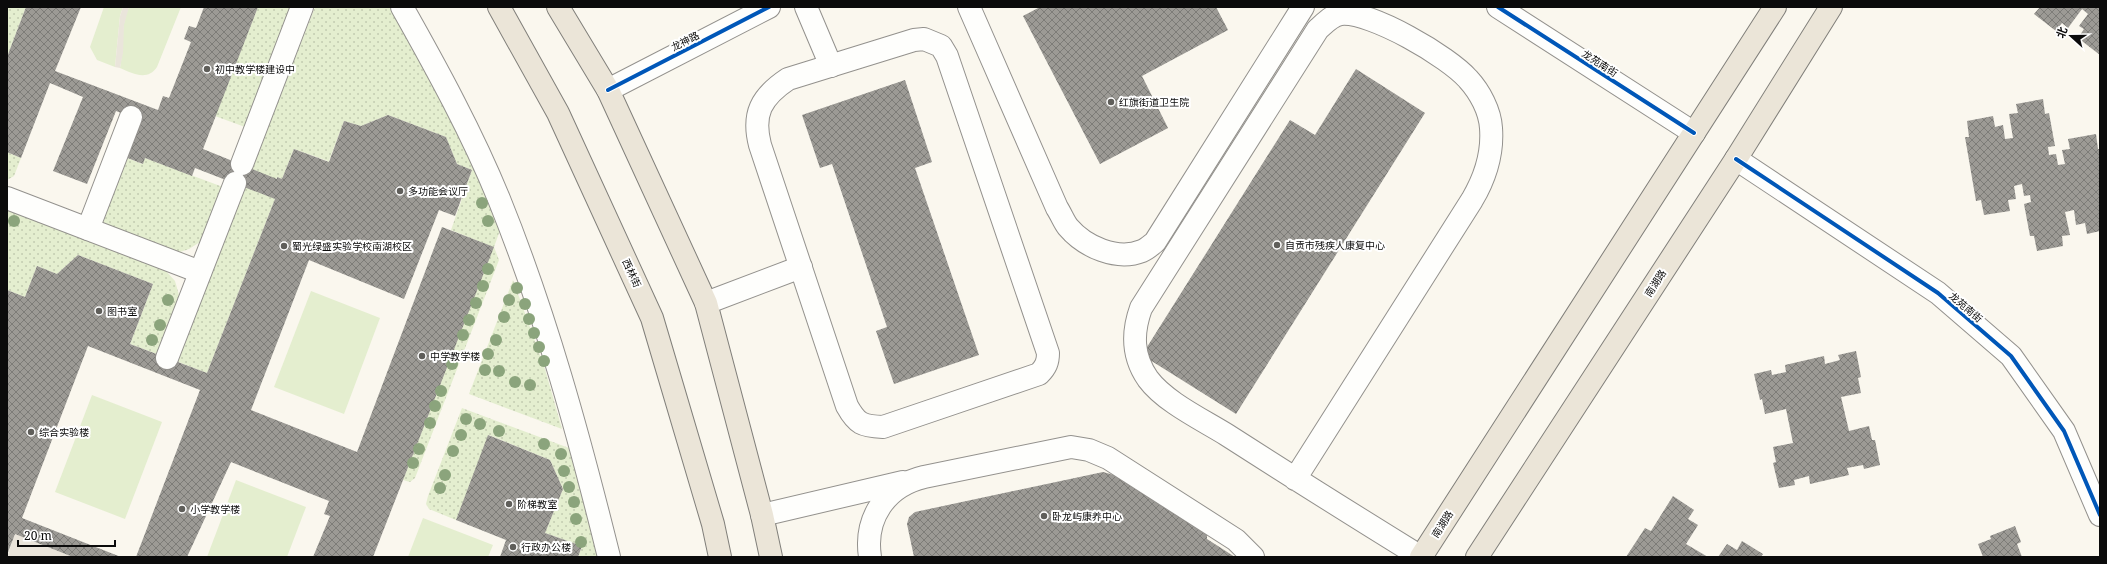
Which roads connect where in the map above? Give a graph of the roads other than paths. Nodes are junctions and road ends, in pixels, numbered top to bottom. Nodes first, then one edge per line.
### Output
1 (302, 7) edge
2 (402, 7) edge
3 (499, 7) edge
4 (558, 7) edge
5 (769, 7) edge
6 (806, 7) edge
7 (969, 7) edge
8 (1303, 7) edge
9 (1498, 7) edge
10 (1775, 7) edge
11 (1831, 7) edge
12 (832, 66) junction
13 (608, 90) junction
14 (131, 117) dead end
15 (1694, 133) junction
16 (1736, 159) junction
17 (16, 208) edge
18 (88, 229) junction
19 (800, 267) junction
20 (200, 272) dead end
21 (706, 303) junction
22 (167, 358) dead end
23 (1295, 479) junction
24 (912, 480) junction
25 (762, 514) junction
26 (2100, 515) edge
27 (609, 557) edge
28 (720, 557) edge
29 (771, 557) edge
30 (870, 557) edge
31 (1253, 557) edge
32 (1421, 557) edge
33 (1477, 557) edge

1 - 22 street
2 - 27 street
3 - 28 main road, 西林街
4 - 13 main road
5 - 13 street, 龙神路
6 - 12 street
7 - 8 street
9 - 15 street, 龙苑南街
10 - 15 main road, 南湖路
11 - 16 main road, 南湖路
12 - 19 street
12 - 19 street
13 - 21 main road
14 - 18 street
15 - 32 main road, 南湖路
16 - 26 street, 龙苑南街
16 - 33 main road, 南湖路
17 - 18 street
18 - 20 street
19 - 21 street
21 - 25 main road
23 - 23 street
23 - 32 street
24 - 25 street
24 - 30 street
24 - 31 street
25 - 29 main road

